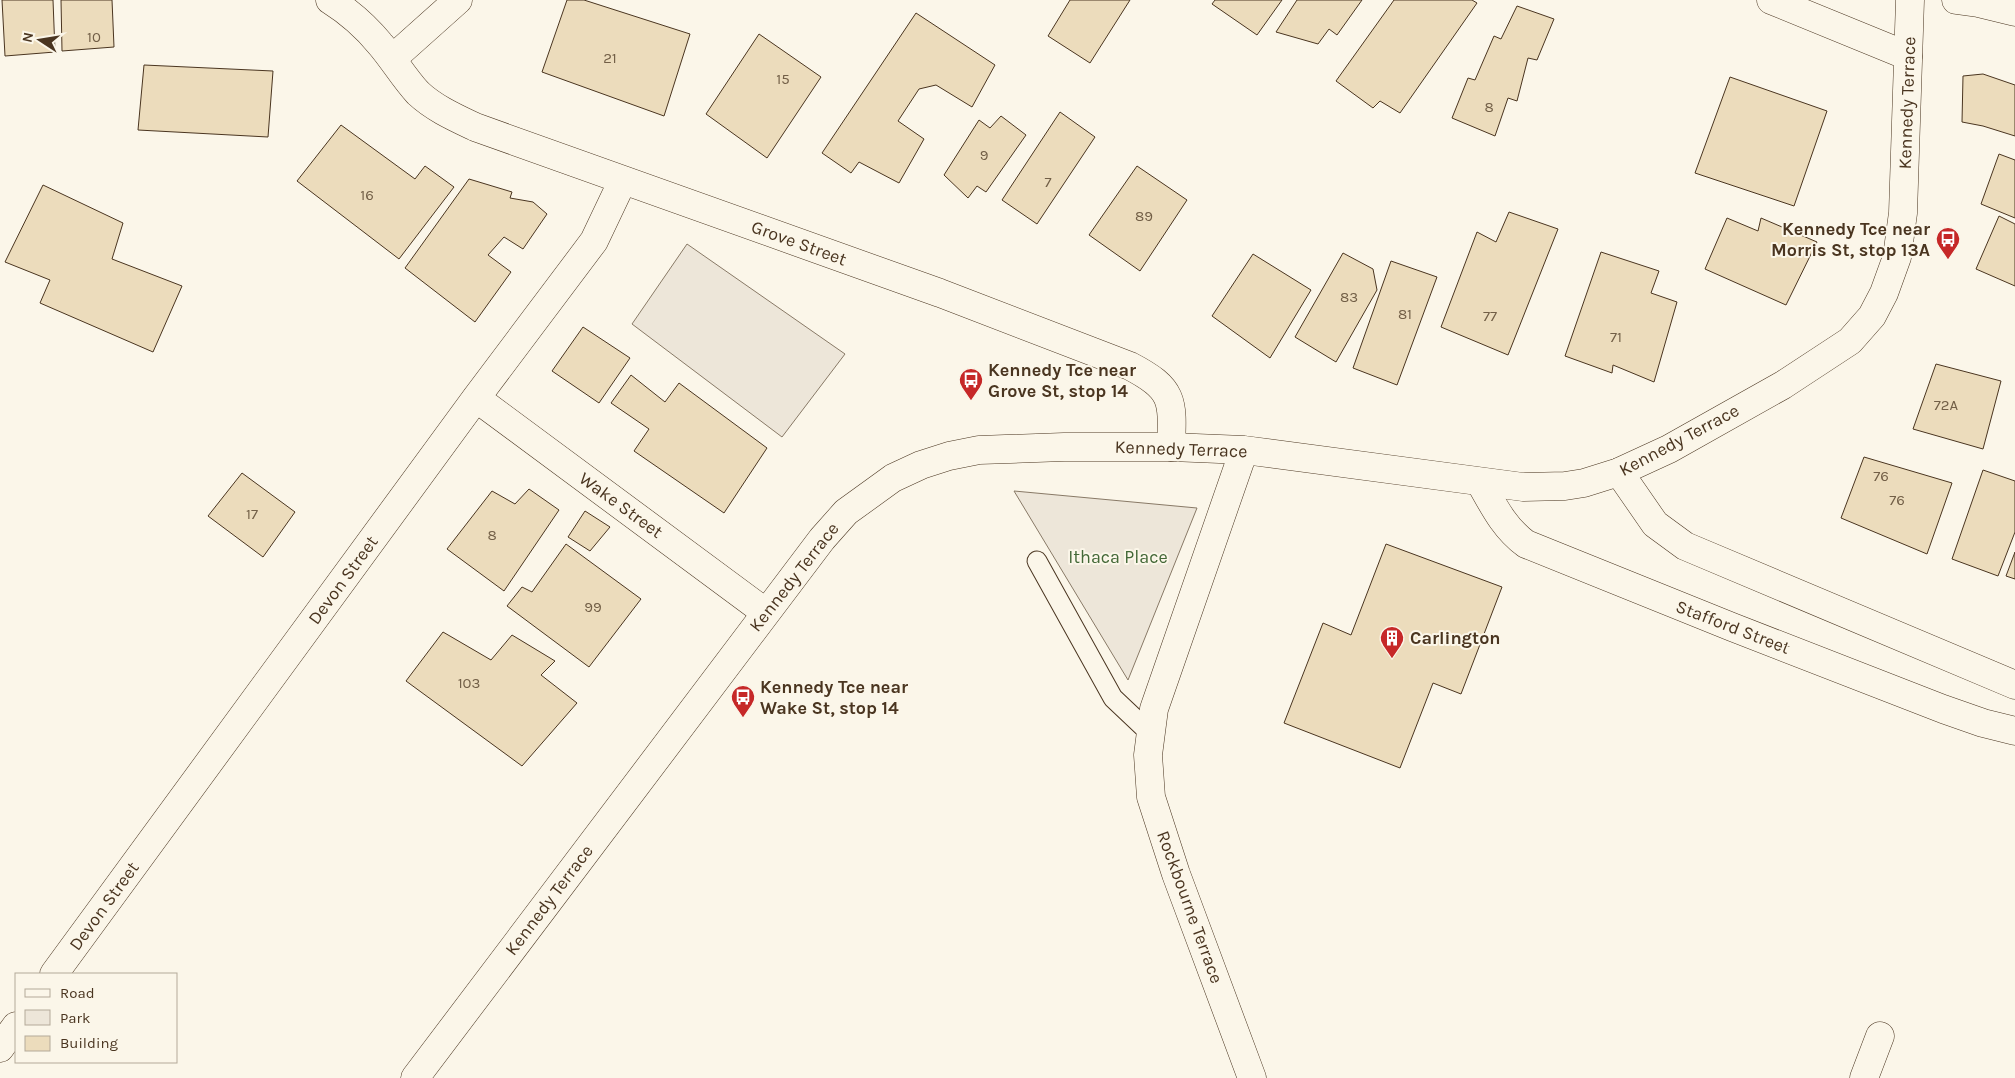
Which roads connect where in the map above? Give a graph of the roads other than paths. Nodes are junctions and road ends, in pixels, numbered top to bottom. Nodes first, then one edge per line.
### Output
1 (330, 0) edge
2 (458, 0) edge
3 (1771, 0) edge
4 (1910, 0) edge
5 (1956, 0) edge
6 (2015, 12) edge
7 (1908, 56) junction
8 (392, 59) junction
9 (623, 180) junction
10 (476, 398) junction
11 (1171, 447) junction
12 (1244, 450) junction
13 (1619, 472) junction
14 (1480, 482) junction
15 (1037, 561) dead end
16 (765, 612) junction
17 (2015, 685) edge
18 (2015, 731) edge
19 (1150, 733) junction
20 (55, 973) edge
21 (15, 1027) edge
22 (1880, 1036) dead end
23 (0, 1048) edge
24 (415, 1078) edge
25 (1252, 1078) edge
26 (1864, 1078) edge

1 - 8 street, Grove Street
2 - 8 street
3 - 7 street
4 - 7 street, Kennedy Terrace
5 - 6 street
7 - 13 street, Kennedy Terrace
8 - 9 street, Grove Street
9 - 10 street, Devon Street
9 - 11 street, Grove Street
10 - 16 street, Wake Street
10 - 20 street, Devon Street
11 - 12 street, Kennedy Terrace
11 - 16 street, Kennedy Terrace
12 - 14 street, Kennedy Terrace
12 - 19 street, Rockbourne Terrace
13 - 14 street, Kennedy Terrace
13 - 17 street
14 - 18 street, Stafford Street
15 - 19 lane
16 - 24 street, Kennedy Terrace
19 - 25 street, Rockbourne Terrace
21 - 23 street
22 - 26 street

